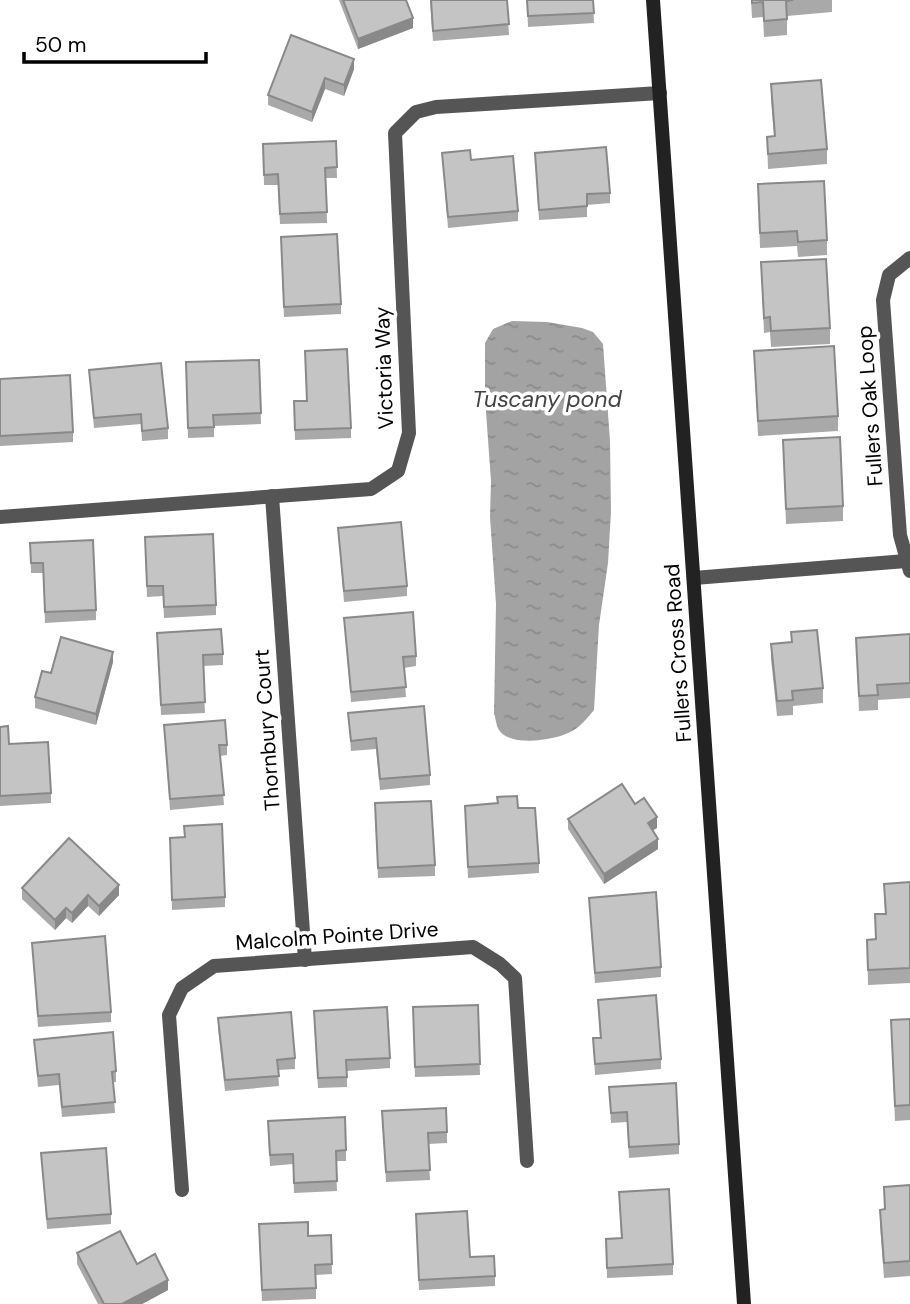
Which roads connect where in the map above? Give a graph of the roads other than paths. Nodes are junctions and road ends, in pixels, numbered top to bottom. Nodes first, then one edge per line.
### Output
1 (653, 0) edge
2 (660, 93) junction
3 (910, 258) edge
4 (272, 496) junction
5 (0, 517) edge
6 (908, 566) edge
7 (694, 578) junction
8 (305, 960) junction
9 (527, 1161) dead end
10 (182, 1190) dead end
11 (744, 1304) edge

1 - 2 street, Fullers Cross Road
2 - 4 street, Victoria Way
2 - 7 street, Fullers Cross Road
3 - 6 street, Fullers Oak Loop
4 - 5 street, Victoria Way
4 - 8 street, Thornbury Court
6 - 7 street, Fullers Oak Loop
7 - 11 street, Fullers Cross Road
8 - 9 street, Malcolm Pointe Drive
8 - 10 street, Malcolm Pointe Drive

